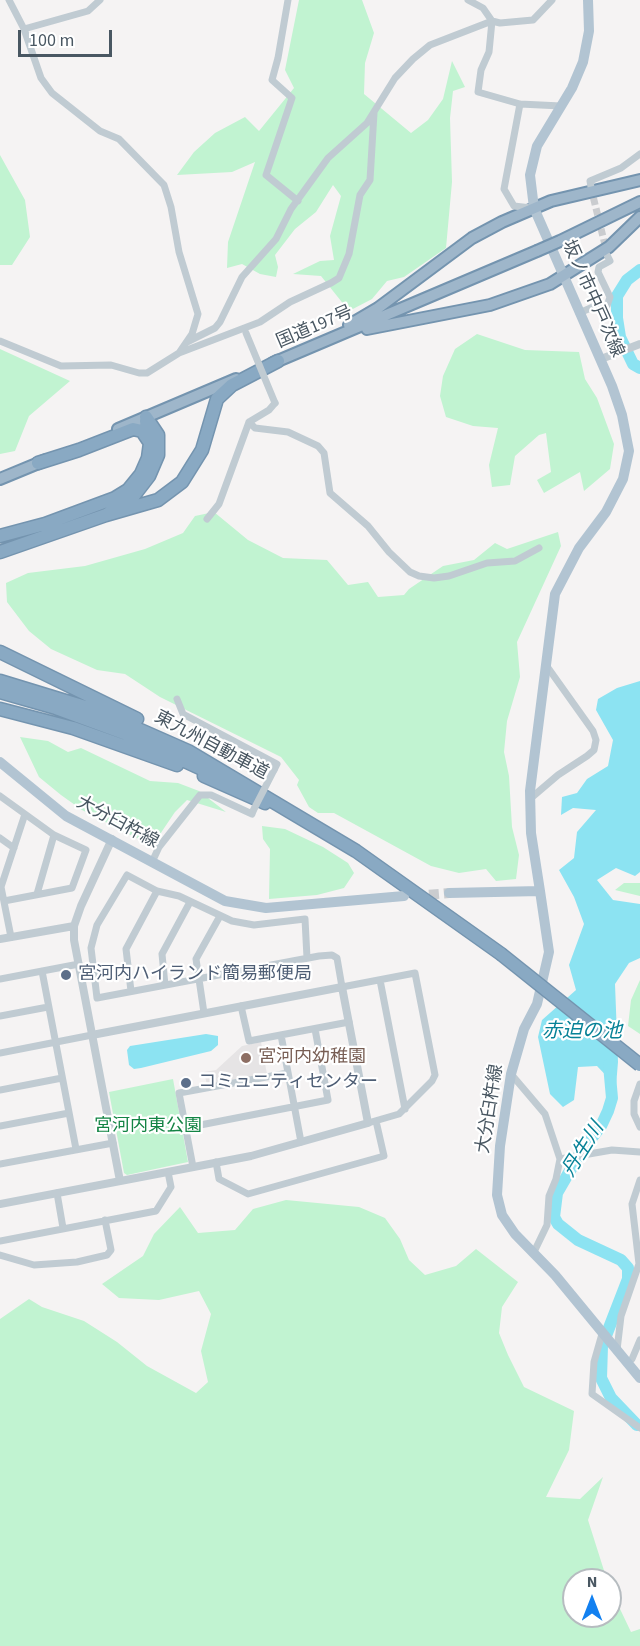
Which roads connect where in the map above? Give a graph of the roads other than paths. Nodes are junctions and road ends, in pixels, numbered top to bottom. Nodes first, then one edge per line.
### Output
1 (9, 0) edge
2 (100, 0) edge
3 (288, 0) edge
4 (468, 0) edge
5 (552, 0) edge
6 (588, 0) edge
7 (492, 21) junction
8 (24, 29) junction
9 (520, 104) junction
10 (561, 106) junction
11 (374, 113) junction
12 (640, 154) edge
13 (640, 180) edge
14 (591, 187) dead end
15 (298, 201) junction
16 (640, 202) edge
17 (534, 208) junction
18 (640, 217) edge
19 (607, 255) tunnel mouth
20 (564, 278) junction
21 (579, 314) junction
22 (245, 331) junction
23 (0, 341) edge
24 (188, 342) junction
25 (315, 345) junction
26 (638, 345) edge
27 (178, 353) junction
28 (601, 359) junction
29 (278, 361) junction
30 (146, 417) junction
31 (249, 422) junction
32 (150, 450) junction
33 (38, 463) junction
34 (0, 479) edge
35 (106, 515) junction
36 (207, 519) dead end
37 (47, 530) junction
38 (0, 536) edge
39 (0, 544) edge
40 (539, 548) dead end
41 (0, 552) edge
42 (0, 563) edge
43 (0, 652) edge
44 (546, 665) junction
45 (0, 681) edge
46 (0, 692) edge
47 (23, 693) junction
48 (177, 699) dead end
49 (0, 710) edge
50 (0, 762) edge
51 (0, 796) edge
52 (530, 799) junction
53 (269, 805) junction
54 (25, 814) junction
55 (54, 835) junction
56 (0, 838) edge
57 (112, 839) junction
58 (14, 848) junction
59 (356, 851) junction
60 (153, 860) junction
61 (390, 876) junction
62 (2, 880) edge
63 (157, 891) junction
64 (540, 891) junction
65 (37, 894) junction
66 (449, 894) tunnel mouth
67 (405, 896) tunnel mouth
68 (4, 901) junction
69 (190, 902) junction
70 (220, 916) junction
71 (74, 926) junction
72 (11, 937) junction
73 (0, 939) edge
74 (307, 958) junction
75 (79, 964) junction
76 (42, 971) junction
77 (0, 979) edge
78 (198, 979) junction
79 (380, 980) junction
80 (165, 985) junction
81 (342, 987) junction
82 (131, 992) junction
83 (241, 1006) junction
84 (48, 1007) junction
85 (204, 1013) junction
86 (0, 1016) edge
87 (349, 1022) junction
88 (315, 1029) junction
89 (92, 1035) junction
90 (281, 1035) junction
91 (55, 1042) junction
92 (0, 1053) edge
93 (640, 1065) edge
94 (288, 1073) junction
95 (511, 1074) junction
96 (62, 1078) junction
97 (640, 1084) edge
98 (0, 1090) edge
99 (294, 1106) junction
100 (405, 1108) junction
101 (69, 1113) junction
102 (372, 1122) junction
103 (0, 1126) edge
104 (640, 1127) edge
105 (185, 1128) junction
106 (301, 1142) junction
107 (113, 1143) junction
108 (76, 1149) junction
109 (640, 1152) edge
110 (562, 1159) junction
111 (216, 1162) junction
112 (0, 1164) edge
113 (193, 1167) junction
114 (168, 1172) junction
115 (640, 1180) edge
116 (120, 1181) junction
117 (57, 1193) junction
118 (0, 1204) edge
119 (105, 1220) junction
120 (63, 1228) junction
121 (0, 1241) edge
122 (534, 1252) junction
123 (0, 1255) edge
124 (604, 1335) junction
125 (640, 1340) edge
126 (616, 1349) junction
127 (627, 1363) junction
128 (639, 1375) edge
129 (640, 1428) edge

1 - 8 street
2 - 8 street
3 - 15 street
4 - 7 street
5 - 7 street
6 - 10 main road, 坂ノ市中戸次線
7 - 9 street
7 - 11 street
8 - 24 street
9 - 10 street
9 - 17 street
10 - 17 main road, 坂ノ市中戸次線
11 - 15 street
11 - 22 street
12 - 14 street
13 - 17 highway
15 - 24 street
16 - 25 highway, 国道197号, bridge
17 - 20 main road, 坂ノ市中戸次線
17 - 25 highway
18 - 20 highway
19 - 21 street
20 - 21 main road, 坂ノ市中戸次線
20 - 25 highway
21 - 28 main road, 坂ノ市中戸次線
22 - 27 street
22 - 31 street, bridge
23 - 27 street
24 - 27 street
25 - 29 highway, 国道197号
26 - 28 street
28 - 44 main road, 坂ノ市中戸次線
29 - 30 highway, 国道197号
29 - 35 highway
30 - 32 highway
30 - 33 highway, 国道197号
30 - 35 highway
31 - 36 street
31 - 40 street
32 - 33 highway
32 - 37 highway
33 - 34 highway, 国道197号
35 - 37 highway
37 - 38 highway
37 - 39 highway
37 - 41 highway
37 - 42 highway
43 - 59 highway
44 - 52 main road, 坂ノ市中戸次線
44 - 52 street
45 - 47 highway, 東九州自動車道
46 - 47 highway, 東九州自動車道
47 - 53 highway, 東九州自動車道
47 - 59 highway, 東九州自動車道
48 - 60 street, bridge
49 - 53 highway
50 - 57 main road, 大分臼杵線
51 - 54 street
52 - 64 main road, 坂ノ市中戸次線
53 - 61 highway, 東九州自動車道
54 - 55 street
54 - 58 street
55 - 65 street
55 - 65 street
56 - 58 street
57 - 60 main road, 大分臼杵線
57 - 71 street
58 - 62 street
59 - 61 highway, 東九州自動車道
60 - 67 main road, 大分臼杵線
61 - 93 highway, 東九州自動車道, bridge
62 - 68 street
63 - 69 street
63 - 82 street
63 - 82 street
64 - 66 main road
64 - 95 main road, 大分臼杵線
65 - 68 street
68 - 72 street
69 - 70 street
69 - 80 street
70 - 74 street
70 - 78 street
71 - 72 street
71 - 75 street
72 - 73 street
74 - 78 street
74 - 81 street
75 - 76 street
75 - 89 street
76 - 77 street
76 - 84 street
78 - 80 street
78 - 85 street
79 - 81 street
79 - 100 street
79 - 100 street
80 - 82 street
81 - 83 street
81 - 87 street
83 - 85 street
83 - 90 street
84 - 86 street
84 - 91 street
85 - 89 street
87 - 88 street
87 - 102 street
88 - 90 street
88 - 99 street
89 - 91 street
89 - 107 street
90 - 94 street
91 - 92 street
91 - 96 street
94 - 99 street
94 - 105 street
95 - 110 street
95 - 122 main road, 大分臼杵線
96 - 98 street
96 - 101 street
97 - 104 street
99 - 105 street
99 - 106 street
100 - 102 street
101 - 103 street
101 - 108 street
102 - 106 street
102 - 111 street
105 - 113 street
106 - 111 street
107 - 108 street
107 - 116 street
108 - 112 street
109 - 110 street
110 - 122 street
111 - 113 street
113 - 114 street
114 - 116 street
114 - 119 street
115 - 126 street
116 - 117 street
117 - 118 street
117 - 120 street
119 - 120 street
119 - 123 street
120 - 121 street
122 - 124 main road, 大分臼杵線
124 - 126 main road, 大分臼杵線
124 - 129 street
125 - 127 street
126 - 127 main road, 大分臼杵線
127 - 128 main road, 大分臼杵線

